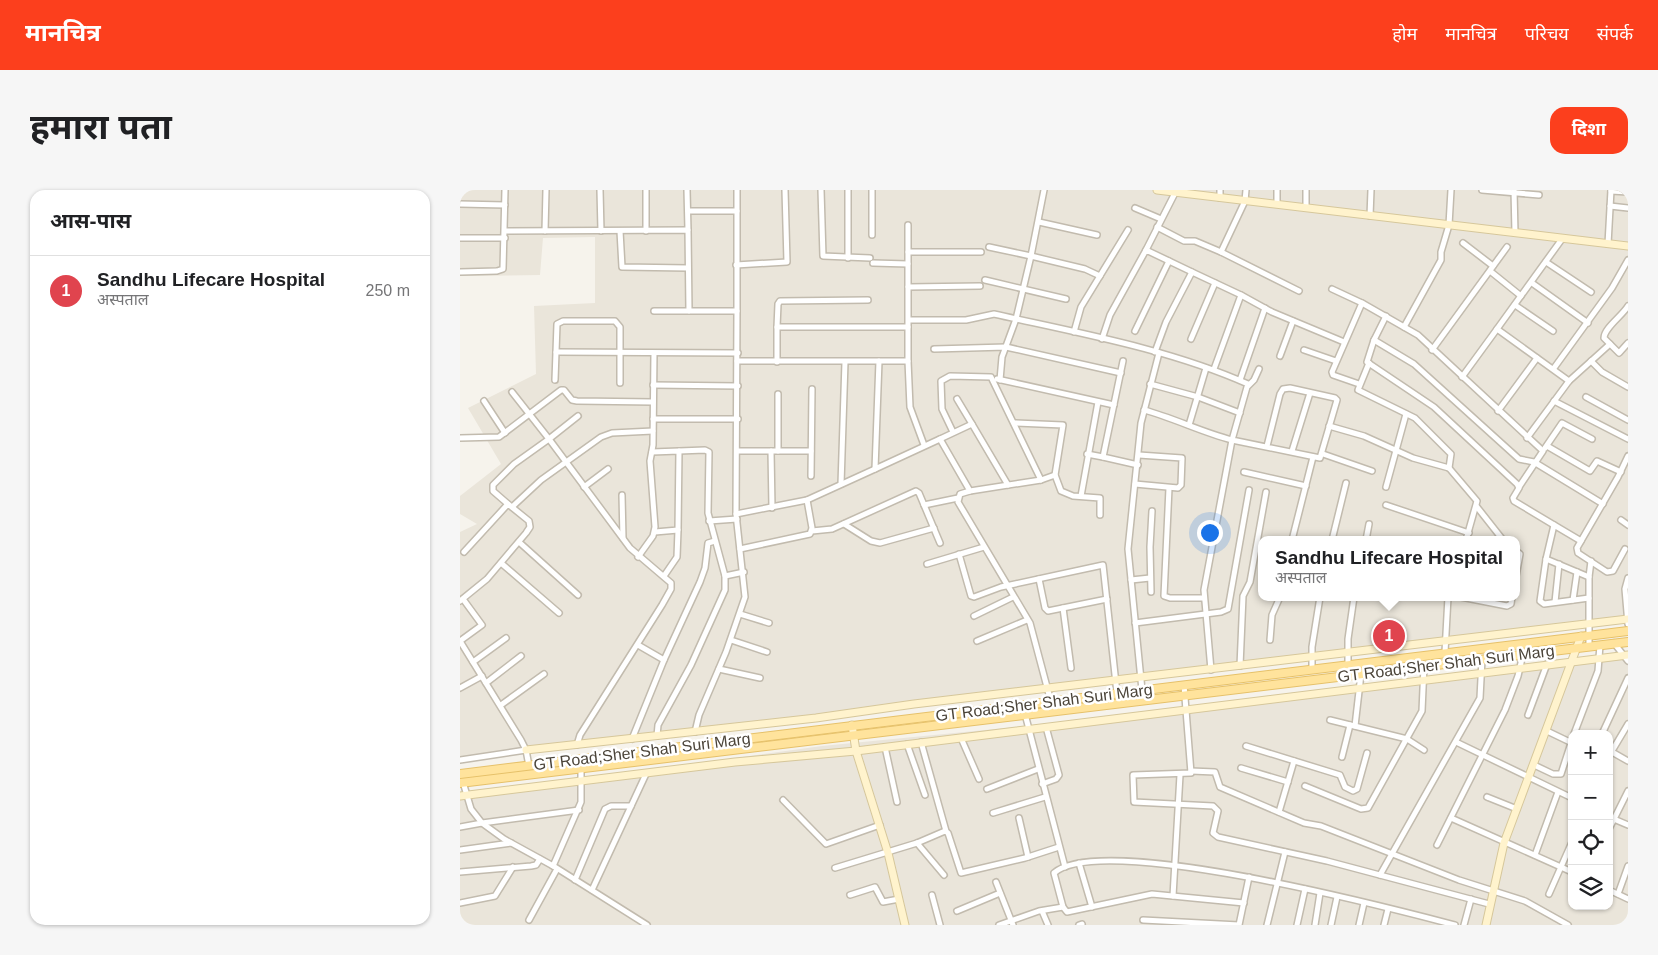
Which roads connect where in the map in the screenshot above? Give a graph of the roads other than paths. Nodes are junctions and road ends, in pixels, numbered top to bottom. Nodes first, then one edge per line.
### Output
1 (505, 190) edge
2 (546, 190) edge
3 (600, 190) edge
4 (646, 190) edge
5 (688, 190) edge
6 (737, 190) edge
7 (785, 190) edge
8 (821, 190) edge
9 (848, 190) edge
10 (872, 190) edge
11 (1044, 190) edge
12 (1158, 190) edge
13 (1246, 190) edge
14 (1278, 190) edge
15 (1306, 190) edge
16 (1371, 190) edge
17 (1451, 190) edge
18 (1482, 190) edge
19 (1611, 190) edge
20 (1189, 192) edge
21 (1514, 192) edge
22 (1628, 192) edge
23 (1175, 193) junction
24 (1220, 194) edge
25 (1539, 195) dead end
26 (1245, 201) junction
27 (460, 204) edge
28 (1277, 204) junction
29 (505, 205) junction
30 (1610, 206) junction
31 (1135, 208) dead end
32 (1306, 208) junction
33 (1628, 208) edge
34 (737, 211) junction
35 (688, 212) junction
36 (1370, 216) junction
37 (1161, 219) junction
38 (1038, 222) junction
39 (908, 225) dead end
40 (1449, 225) junction
41 (1157, 227) junction
42 (688, 230) junction
43 (1128, 230) dead end
44 (505, 231) junction
45 (545, 231) junction
46 (600, 231) junction
47 (620, 231) junction
48 (646, 231) junction
49 (1515, 233) junction
50 (872, 235) dead end
51 (1098, 235) dead end
52 (460, 238) edge
53 (505, 238) junction
54 (1562, 239) junction
55 (1463, 243) dead end
56 (1608, 244) junction
57 (988, 246) dead end
58 (1628, 246) edge
59 (1507, 248) dead end
60 (1146, 250) junction
61 (908, 252) junction
62 (982, 252) dead end
63 (1221, 252) junction
64 (1031, 256) junction
65 (848, 258) junction
66 (1628, 260) edge
67 (1169, 261) junction
68 (1546, 262) junction
69 (908, 264) junction
70 (736, 265) junction
71 (688, 268) junction
72 (1492, 269) junction
73 (460, 272) edge
74 (1192, 272) junction
75 (1100, 276) junction
76 (985, 280) dead end
77 (1532, 282) junction
78 (1215, 283) junction
79 (980, 286) dead end
80 (908, 288) junction
81 (1024, 288) junction
82 (1332, 289) dead end
83 (1299, 291) dead end
84 (1591, 292) dead end
85 (1241, 295) junction
86 (1521, 296) junction
87 (1066, 299) dead end
88 (868, 300) dead end
89 (1362, 303) junction
90 (1516, 305) junction
91 (1628, 306) edge
92 (1265, 308) junction
93 (737, 310) junction
94 (654, 311) dead end
95 (689, 311) junction
96 (1386, 316) junction
97 (1016, 319) junction
98 (909, 320) junction
99 (1294, 321) junction
100 (1588, 322) junction
101 (908, 327) junction
102 (1404, 327) junction
103 (778, 328) junction
104 (1497, 329) junction
105 (1135, 331) dead end
106 (1553, 331) dead end
107 (1074, 332) junction
108 (1102, 339) junction
109 (1191, 339) dead end
110 (1374, 340) junction
111 (1344, 342) junction
112 (1628, 343) edge
113 (1610, 344) junction
114 (1006, 347) junction
115 (934, 349) dead end
116 (1304, 350) dead end
117 (1432, 350) junction
118 (556, 352) junction
119 (620, 352) junction
120 (654, 353) junction
121 (738, 353) junction
122 (1157, 353) junction
123 (1280, 356) dead end
124 (1537, 358) junction
125 (737, 361) junction
126 (879, 361) junction
127 (908, 361) junction
128 (1123, 361) dead end
129 (1336, 361) junction
130 (1591, 361) junction
131 (777, 362) junction
132 (845, 362) junction
133 (1368, 363) junction
134 (1206, 368) junction
135 (1554, 368) junction
136 (1214, 369) junction
137 (1259, 369) dead end
138 (1121, 373) junction
139 (992, 378) junction
140 (1462, 378) junction
141 (555, 380) dead end
142 (1000, 380) junction
143 (1240, 380) junction
144 (1569, 381) junction
145 (620, 383) dead end
146 (1150, 384) junction
147 (1248, 384) junction
148 (1359, 384) junction
149 (653, 385) junction
150 (738, 386) junction
151 (1628, 387) edge
152 (812, 389) dead end
153 (512, 392) dead end
154 (1310, 393) junction
155 (778, 394) dead end
156 (1198, 397) junction
157 (1586, 397) dead end
158 (957, 399) dead end
159 (484, 401) dead end
160 (1554, 401) junction
161 (653, 402) junction
162 (1098, 402) junction
163 (1114, 405) junction
164 (1144, 410) junction
165 (1498, 410) junction
166 (1240, 413) junction
167 (530, 414) junction
168 (1406, 414) junction
169 (578, 416) dead end
170 (653, 419) junction
171 (738, 419) junction
172 (1628, 420) edge
173 (1015, 423) junction
174 (972, 424) junction
175 (1189, 426) junction
176 (1329, 426) junction
177 (653, 431) junction
178 (954, 432) junction
179 (505, 433) junction
180 (460, 438) edge
181 (940, 438) junction
182 (1527, 438) junction
183 (549, 439) junction
184 (1592, 439) dead end
185 (1628, 439) edge
186 (1232, 440) junction
187 (924, 445) junction
188 (1267, 446) junction
189 (1547, 446) junction
190 (1397, 450) junction
191 (679, 451) junction
192 (737, 451) junction
193 (771, 451) junction
194 (778, 451) junction
195 (811, 451) junction
196 (1292, 451) junction
197 (1543, 451) junction
198 (652, 452) junction
199 (1087, 454) junction
200 (1323, 454) junction
201 (1139, 455) junction
202 (1628, 456) edge
203 (1103, 457) junction
204 (1313, 457) junction
205 (567, 462) junction
206 (1534, 462) junction
207 (1138, 465) junction
208 (1449, 468) junction
209 (608, 469) dead end
210 (875, 469) junction
211 (1372, 471) dead end
212 (1244, 472) dead end
213 (1621, 472) junction
214 (1055, 475) junction
215 (811, 476) dead end
216 (1041, 480) junction
217 (1346, 483) dead end
218 (841, 484) junction
219 (1135, 484) junction
220 (1008, 485) junction
221 (1306, 486) junction
222 (584, 487) junction
223 (1386, 487) dead end
224 (1519, 487) junction
225 (1169, 488) junction
226 (1250, 490) dead end
227 (970, 491) junction
228 (1266, 492) dead end
229 (622, 495) dead end
230 (1081, 496) junction
231 (958, 498) junction
232 (807, 500) junction
233 (1603, 504) junction
234 (510, 505) junction
235 (924, 505) junction
236 (1386, 505) dead end
237 (1477, 507) junction
238 (772, 508) junction
239 (1152, 511) dead end
240 (1100, 514) dead end
241 (737, 516) junction
242 (1621, 520) dead end
243 (709, 521) junction
244 (844, 524) junction
245 (1369, 524) dead end
246 (1554, 525) junction
247 (1628, 525) edge
248 (934, 528) junction
249 (678, 530) junction
250 (655, 532) junction
251 (812, 532) junction
252 (1468, 533) junction
253 (1258, 536) edge
254 (1293, 536) edge
255 (1333, 536) edge
256 (1367, 536) edge
257 (1467, 536) edge
258 (1500, 536) edge
259 (1258, 537) edge
260 (623, 538) junction
261 (715, 540) junction
262 (1581, 541) junction
263 (519, 542) junction
264 (940, 543) dead end
265 (984, 546) junction
266 (740, 549) junction
267 (1625, 549) dead end
268 (464, 552) dead end
269 (959, 554) junction
270 (638, 557) junction
271 (1546, 559) junction
272 (1591, 561) junction
273 (501, 563) junction
274 (927, 564) dead end
275 (1559, 564) junction
276 (744, 572) junction
277 (1576, 572) junction
278 (664, 576) junction
279 (725, 576) junction
280 (1590, 577) junction
281 (1150, 578) junction
282 (1628, 578) edge
283 (1039, 579) junction
284 (1131, 580) junction
285 (1007, 586) junction
286 (1151, 592) dead end
287 (578, 595) dead end
288 (1013, 597) junction
289 (1107, 598) junction
290 (1203, 598) junction
291 (1588, 598) junction
292 (462, 600) edge
293 (1573, 600) junction
294 (1278, 601) edge
295 (1319, 601) edge
296 (1354, 601) edge
297 (1448, 601) edge
298 (1481, 601) edge
299 (1511, 601) edge
300 (1555, 602) junction
301 (1063, 608) junction
302 (1205, 612) junction
303 (559, 613) dead end
304 (740, 614) junction
305 (974, 616) dead end
306 (1628, 619) edge
307 (1027, 620) junction
308 (769, 623) dead end
309 (1135, 623) junction
310 (1588, 624) junction
311 (1628, 624) edge
312 (1628, 631) edge
313 (1585, 636) junction
314 (506, 638) dead end
315 (731, 640) junction
316 (1270, 640) dead end
317 (977, 641) dead end
318 (1445, 642) junction
319 (1628, 642) edge
320 (1614, 644) junction
321 (638, 645) junction
322 (1600, 645) junction
323 (1589, 646) junction
324 (1576, 648) junction
325 (767, 652) dead end
326 (1445, 652) junction
327 (1348, 653) junction
328 (1523, 654) junction
329 (521, 656) dead end
330 (1311, 657) junction
331 (1600, 657) junction
332 (1627, 657) edge
333 (1482, 659) junction
334 (664, 660) junction
335 (1571, 661) junction
336 (472, 662) junction
337 (1547, 664) junction
338 (1348, 665) junction
339 (1240, 666) junction
340 (1424, 666) junction
341 (1521, 667) junction
342 (1071, 668) dead end
343 (719, 669) junction
344 (1211, 670) junction
345 (1312, 670) junction
346 (544, 674) dead end
347 (1361, 674) junction
348 (1482, 674) junction
349 (482, 676) junction
350 (760, 678) dead end
351 (1141, 678) junction
352 (1628, 678) edge
353 (1115, 680) junction
354 (1424, 681) junction
355 (486, 683) junction
356 (1184, 685) junction
357 (460, 688) edge
358 (1047, 688) junction
359 (1359, 688) junction
360 (1142, 690) junction
361 (1117, 693) junction
362 (1185, 695) junction
363 (1050, 702) junction
364 (501, 705) junction
365 (1186, 709) junction
366 (1025, 714) junction
367 (1528, 716) dead end
368 (1330, 720) dead end
369 (1628, 724) edge
370 (852, 725) junction
371 (1352, 725) junction
372 (1046, 728) junction
373 (1029, 730) junction
374 (1576, 730) edge
375 (1604, 730) edge
376 (1547, 731) junction
377 (695, 732) junction
378 (853, 735) junction
379 (657, 736) junction
380 (961, 738) junction
381 (632, 739) junction
382 (1407, 739) junction
383 (1568, 741) edge
384 (921, 742) junction
385 (1456, 742) junction
386 (907, 744) junction
387 (577, 745) junction
388 (1246, 746) dead end
389 (885, 747) junction
390 (526, 750) junction
391 (1424, 750) dead end
392 (1568, 750) edge
393 (1613, 750) edge
394 (856, 751) junction
395 (1367, 753) dead end
396 (1613, 755) edge
397 (1483, 756) junction
398 (1342, 757) dead end
399 (460, 760) edge
400 (1294, 761) junction
401 (1628, 761) edge
402 (1534, 765) junction
403 (529, 766) junction
404 (581, 768) junction
405 (1241, 768) dead end
406 (1038, 769) junction
407 (1191, 771) junction
408 (646, 774) junction
409 (1180, 775) junction
410 (1529, 777) junction
411 (979, 779) dead end
412 (461, 780) edge
413 (1288, 782) junction
414 (582, 783) junction
415 (1042, 784) junction
416 (1305, 786) dead end
417 (987, 789) dead end
418 (1628, 791) edge
419 (1558, 792) junction
420 (925, 795) dead end
421 (464, 796) edge
422 (1568, 796) edge
423 (1045, 797) junction
424 (1487, 797) dead end
425 (783, 800) dead end
426 (897, 802) dead end
427 (1178, 805) junction
428 (631, 806) junction
429 (1517, 809) junction
430 (579, 810) junction
431 (1279, 812) junction
432 (993, 813) dead end
433 (1613, 815) edge
434 (1019, 818) dead end
435 (1451, 818) junction
436 (1613, 819) edge
437 (482, 822) junction
438 (1627, 824) edge
439 (880, 825) junction
440 (460, 827) edge
441 (946, 831) junction
442 (511, 843) junction
443 (917, 843) junction
444 (1504, 843) junction
445 (1437, 845) dead end
446 (1059, 847) junction
447 (460, 850) edge
448 (1285, 852) junction
449 (1568, 852) edge
450 (888, 853) junction
451 (1391, 853) junction
452 (1535, 855) junction
453 (1028, 857) junction
454 (540, 859) junction
455 (1079, 863) junction
456 (1176, 865) junction
457 (1628, 866) edge
458 (513, 867) junction
459 (1065, 867) junction
460 (1562, 867) junction
461 (555, 868) junction
462 (835, 868) dead end
463 (1568, 870) edge
464 (460, 872) edge
465 (944, 875) dead end
466 (1380, 875) junction
467 (1249, 877) junction
468 (575, 880) junction
469 (996, 882) dead end
470 (1277, 883) junction
471 (1305, 889) junction
472 (592, 890) junction
473 (1492, 891) junction
474 (1613, 892) edge
475 (1000, 893) junction
476 (1320, 893) junction
477 (1550, 894) dead end
478 (1618, 894) junction
479 (850, 895) dead end
480 (932, 895) dead end
481 (1173, 896) junction
482 (1337, 897) junction
483 (899, 899) junction
484 (1471, 899) junction
485 (1628, 899) edge
486 (460, 903) edge
487 (1244, 903) junction
488 (1364, 903) junction
489 (1489, 904) junction
490 (1063, 907) junction
491 (1092, 907) junction
492 (1388, 909) junction
493 (957, 910) dead end
494 (1042, 910) junction
495 (1424, 917) junction
496 (529, 920) dead end
497 (1143, 920) dead end
498 (1012, 923) edge
499 (903, 924) edge
500 (647, 925) edge
501 (940, 925) edge
502 (999, 925) edge
503 (1048, 925) edge
504 (1267, 925) edge
505 (1297, 925) edge
506 (1315, 925) edge
507 (1331, 925) edge
508 (1359, 925) edge
509 (1384, 925) edge
510 (1422, 925) edge
511 (1455, 925) edge
512 (1464, 925) edge
513 (1486, 925) edge
514 (1568, 925) edge

1 - 29 street
2 - 45 street
3 - 46 street
4 - 48 street
5 - 35 street
6 - 34 street
7 - 70 street
8 - 65 street
9 - 65 street
10 - 50 street
11 - 38 street
12 - 23 main road
13 - 26 street
14 - 28 street
15 - 32 street
16 - 36 street
17 - 40 street
18 - 21 street
19 - 22 street
19 - 30 street
20 - 23 main road
20 - 24 main road
21 - 25 street
21 - 49 street
23 - 37 street
24 - 26 main road
26 - 28 main road
26 - 63 street
27 - 29 street
28 - 32 main road
29 - 44 street
30 - 33 street
30 - 56 street
31 - 37 street
32 - 36 main road
34 - 35 street
34 - 70 street
35 - 42 street
36 - 40 main road
37 - 41 street
38 - 51 street
38 - 64 street
39 - 61 street
40 - 49 main road
40 - 102 street
41 - 60 street
41 - 63 street
42 - 48 street
42 - 71 street
43 - 75 street
44 - 45 street
44 - 53 street
45 - 46 street
46 - 47 street
47 - 48 street
47 - 71 street
49 - 54 main road
52 - 53 street
53 - 73 street
54 - 56 main road
54 - 68 street
55 - 72 street
56 - 58 main road
57 - 64 street
59 - 72 street
60 - 67 street
60 - 108 street
61 - 62 street
61 - 69 street
63 - 83 street
64 - 75 street
64 - 81 street
65 - 69 street
66 - 100 street
67 - 74 street
67 - 105 street
68 - 77 street
68 - 84 street
69 - 80 street
70 - 93 street
71 - 95 street
72 - 86 street
72 - 117 street
74 - 78 street
74 - 122 street
75 - 107 street
76 - 81 street
77 - 86 street
77 - 100 street
78 - 85 street
78 - 109 street
79 - 80 street
80 - 98 street
81 - 87 street
81 - 97 street
82 - 89 street
85 - 92 street
85 - 136 street
86 - 90 street
88 - 103 street
89 - 96 street
89 - 111 street
90 - 104 street
90 - 106 street
91 - 113 street
92 - 99 street
92 - 143 street
93 - 95 street
93 - 121 street
94 - 95 street
96 - 102 street
96 - 110 street
97 - 98 street
97 - 107 street
97 - 114 street
98 - 101 street
99 - 111 street
99 - 123 street
100 - 135 street
101 - 103 street
101 - 127 street
102 - 117 street
103 - 131 street
104 - 124 street
104 - 140 street
107 - 108 street
108 - 122 street
110 - 133 street
110 - 206 street
111 - 129 street
112 - 113 street
113 - 130 street
114 - 115 street
114 - 138 street
114 - 142 street
116 - 129 street
117 - 140 street
118 - 119 street
118 - 119 street
118 - 141 street
119 - 120 street
119 - 145 street
120 - 121 street
120 - 149 street
121 - 125 street
122 - 134 street
122 - 146 street
124 - 135 street
124 - 165 street
125 - 131 street
125 - 150 street
126 - 127 street
126 - 132 street
126 - 210 street
127 - 187 street
128 - 138 street
129 - 148 street
130 - 144 street
130 - 151 street
131 - 132 street
132 - 218 street
133 - 148 street
133 - 224 street
134 - 136 street
134 - 156 street
135 - 144 street
136 - 143 street
137 - 147 street
138 - 163 street
139 - 142 street
139 - 173 street
139 - 178 street
140 - 165 street
142 - 162 street
143 - 147 street
144 - 160 street
146 - 156 street
146 - 164 street
147 - 166 street
148 - 168 street
149 - 150 street
149 - 161 street
150 - 171 street
152 - 195 street
153 - 167 street
154 - 176 street
154 - 188 street
154 - 196 street
155 - 194 street
156 - 166 street
156 - 175 street
157 - 172 street
158 - 174 street
159 - 179 street
160 - 182 street
160 - 185 street
161 - 167 street
161 - 170 street
162 - 163 street
162 - 199 street
163 - 203 street
164 - 175 street
164 - 201 street
165 - 182 street
166 - 186 street
167 - 179 street
167 - 183 street
168 - 190 street
168 - 208 street
169 - 183 street
170 - 171 street
170 - 177 street
171 - 192 street
173 - 214 street
173 - 216 street
174 - 178 street
174 - 220 street
175 - 186 street
176 - 190 street
176 - 200 street
177 - 198 street
177 - 205 street
178 - 181 street
179 - 180 street
181 - 187 street
181 - 227 street
182 - 197 street
183 - 205 street
183 - 234 street
184 - 189 street
186 - 188 street
186 - 290 street
187 - 210 street
188 - 196 street
189 - 197 street
189 - 213 street
190 - 208 street
190 - 223 street
191 - 198 street
191 - 243 street
191 - 249 street
192 - 193 street
192 - 241 street
193 - 194 street
193 - 238 street
194 - 195 street
195 - 215 street
196 - 204 street
197 - 206 street
198 - 250 street
199 - 203 street
199 - 230 street
200 - 204 street
200 - 211 street
201 - 207 street
201 - 225 street
202 - 213 street
203 - 207 street
204 - 221 street
205 - 222 street
205 - 234 street
206 - 224 street
206 - 233 street
207 - 219 street
208 - 237 street
209 - 222 street
210 - 218 street
212 - 221 street
213 - 233 street
214 - 216 street
214 - 230 street
216 - 220 street
217 - 255 street
218 - 232 street
219 - 225 street
219 - 284 street
220 - 227 street
221 - 254 street
222 - 260 street
224 - 246 street
225 - 290 street
226 - 302 street
227 - 231 street
228 - 253 street
229 - 260 street
230 - 240 street
231 - 235 street
231 - 265 street
232 - 238 street
232 - 251 street
233 - 262 street
234 - 263 street
234 - 268 street
235 - 244 street
235 - 248 street
236 - 252 street
237 - 252 street
237 - 258 street
238 - 241 street
239 - 281 street
241 - 243 street
241 - 266 street
242 - 247 street
243 - 261 street
244 - 248 street
244 - 251 street
245 - 256 street
246 - 262 street
246 - 271 street
248 - 264 street
249 - 250 street
249 - 278 street
250 - 270 street
251 - 266 street
252 - 257 street
259 - 339 street
260 - 270 street
261 - 279 street
261 - 334 street
262 - 272 street
263 - 273 street
263 - 287 street
265 - 269 street
265 - 285 street
266 - 276 street
267 - 272 street
269 - 274 street
269 - 285 street
270 - 278 street
271 - 275 street
271 - 300 street
272 - 280 street
273 - 292 street
273 - 303 street
275 - 277 street
275 - 300 street
276 - 279 street
276 - 304 street
277 - 280 street
277 - 293 street
278 - 321 street
279 - 379 street
280 - 291 street
281 - 284 street
281 - 286 street
282 - 306 street
283 - 285 street
283 - 289 street
283 - 301 street
284 - 309 street
285 - 288 street
288 - 305 street
288 - 307 street
289 - 301 street
289 - 353 street
290 - 302 street
291 - 293 street
291 - 310 street
292 - 336 street
293 - 300 street
294 - 316 street
295 - 330 street
296 - 327 street
297 - 318 street
298 - 299 street
301 - 342 street
302 - 309 street
302 - 344 street
304 - 308 street
304 - 315 street
306 - 310 main road
306 - 311 street
307 - 317 street
307 - 358 street
309 - 351 street
310 - 313 street
310 - 318 main road
312 - 313 main road, GT Road;Sher Shah Suri Marg
313 - 323 street
313 - 324 main road
313 - 326 main road, GT Road;Sher Shah Suri Marg
314 - 336 street
315 - 325 street
315 - 343 street
318 - 326 street
318 - 327 main road
319 - 320 main road, GT Road;Sher Shah Suri Marg
320 - 322 main road, GT Road;Sher Shah Suri Marg
320 - 332 street
321 - 334 street
321 - 387 street
322 - 323 main road, GT Road;Sher Shah Suri Marg
322 - 331 street
323 - 324 main road, GT Road;Sher Shah Suri Marg
324 - 328 main road, GT Road;Sher Shah Suri Marg
324 - 335 main road
326 - 338 main road, GT Road;Sher Shah Suri Marg
327 - 330 main road
327 - 338 street
328 - 333 main road, GT Road;Sher Shah Suri Marg
328 - 341 street
329 - 355 street
330 - 339 main road
330 - 345 street
331 - 332 main road
331 - 335 main road
331 - 374 street
333 - 340 main road, GT Road;Sher Shah Suri Marg
333 - 348 street
334 - 381 street
335 - 337 main road
335 - 376 main road
336 - 349 street
337 - 341 main road
337 - 367 street
338 - 345 main road, GT Road;Sher Shah Suri Marg
339 - 344 main road
340 - 347 main road, GT Road;Sher Shah Suri Marg
340 - 354 street
341 - 348 main road
341 - 397 street
343 - 350 street
343 - 377 street
344 - 351 main road
345 - 356 main road, GT Road;Sher Shah Suri Marg
346 - 364 street
347 - 359 street
347 - 362 main road, GT Road;Sher Shah Suri Marg
348 - 354 main road
348 - 385 street
349 - 355 street
349 - 357 street
351 - 353 main road
351 - 360 street
352 - 375 street
353 - 358 main road
353 - 361 street
354 - 359 main road
354 - 382 street
355 - 364 street
356 - 360 main road, GT Road;Sher Shah Suri Marg
356 - 362 street
358 - 363 street
358 - 377 main road
359 - 365 main road
359 - 371 street
360 - 361 main road, GT Road;Sher Shah Suri Marg
361 - 363 main road, GT Road;Sher Shah Suri Marg
362 - 365 street
362 - 366 main road, GT Road;Sher Shah Suri Marg
363 - 370 main road, GT Road;Sher Shah Suri Marg
364 - 390 street
365 - 372 main road
365 - 407 street
366 - 373 street
366 - 378 main road, GT Road;Sher Shah Suri Marg
368 - 371 street
369 - 393 street
370 - 378 main road
370 - 403 main road, GT Road;Sher Shah Suri Marg
371 - 382 street
371 - 398 street
372 - 373 main road
372 - 415 street
373 - 380 main road
373 - 406 street
376 - 383 street
376 - 402 main road
377 - 379 main road
378 - 394 main road
378 - 404 main road, GT Road;Sher Shah Suri Marg
379 - 381 main road
380 - 384 main road
380 - 411 street
381 - 387 main road
382 - 391 street
382 - 416 street
384 - 386 main road
384 - 441 street
385 - 397 street
385 - 451 street
386 - 389 main road
386 - 420 street
387 - 390 main road
388 - 400 street
389 - 394 main road
389 - 426 street
390 - 399 street
390 - 403 street
392 - 402 street
394 - 408 main road
394 - 439 main road
395 - 400 street
396 - 401 street
397 - 410 street
397 - 435 street
400 - 413 street
402 - 410 main road
403 - 412 main road, GT Road;Sher Shah Suri Marg
404 - 412 main road, GT Road;Sher Shah Suri Marg
404 - 414 street
405 - 413 street
406 - 415 street
406 - 417 street
407 - 409 street
407 - 431 street
408 - 414 main road
408 - 428 street
409 - 427 street
409 - 427 street
410 - 419 street
410 - 429 main road
412 - 421 street
413 - 431 street
414 - 421 main road
414 - 430 street
415 - 423 street
418 - 433 street
419 - 422 street
419 - 452 street
421 - 437 street
423 - 432 street
423 - 446 street
424 - 429 street
425 - 439 street
427 - 448 street
427 - 456 street
428 - 468 street
428 - 472 street
429 - 444 main road
430 - 437 street
430 - 461 street
431 - 451 street
434 - 453 street
435 - 444 street
435 - 445 street
436 - 438 street
437 - 440 street
437 - 442 street
439 - 450 main road
441 - 443 street
441 - 453 street
442 - 447 street
442 - 454 street
443 - 450 street
443 - 465 street
444 - 452 street
444 - 473 main road
446 - 453 street
446 - 459 street
448 - 466 street
448 - 470 street
449 - 460 street
450 - 462 street
450 - 483 main road
451 - 466 street
451 - 473 street
452 - 460 street
454 - 458 street
454 - 461 street
455 - 456 street
455 - 459 street
455 - 491 street
456 - 467 street
456 - 481 street
457 - 478 street
458 - 464 street
458 - 486 street
459 - 490 street
460 - 463 street
460 - 477 street
461 - 468 street
461 - 496 street
466 - 484 street
467 - 470 street
467 - 487 street
468 - 472 street
469 - 475 street
470 - 471 street
470 - 504 street
471 - 476 street
471 - 505 street
472 - 500 street
473 - 489 main road
473 - 514 street
474 - 478 street
475 - 493 street
475 - 498 street
476 - 482 street
476 - 506 street
478 - 485 street
479 - 483 street
480 - 501 street
481 - 487 street
481 - 491 street
482 - 488 street
482 - 507 street
483 - 499 main road
484 - 489 street
484 - 512 street
487 - 497 street
488 - 492 street
488 - 508 street
489 - 513 main road
490 - 491 street
490 - 494 street
492 - 495 street
492 - 509 street
494 - 498 street
494 - 503 street
495 - 510 street
495 - 511 street
498 - 502 street

